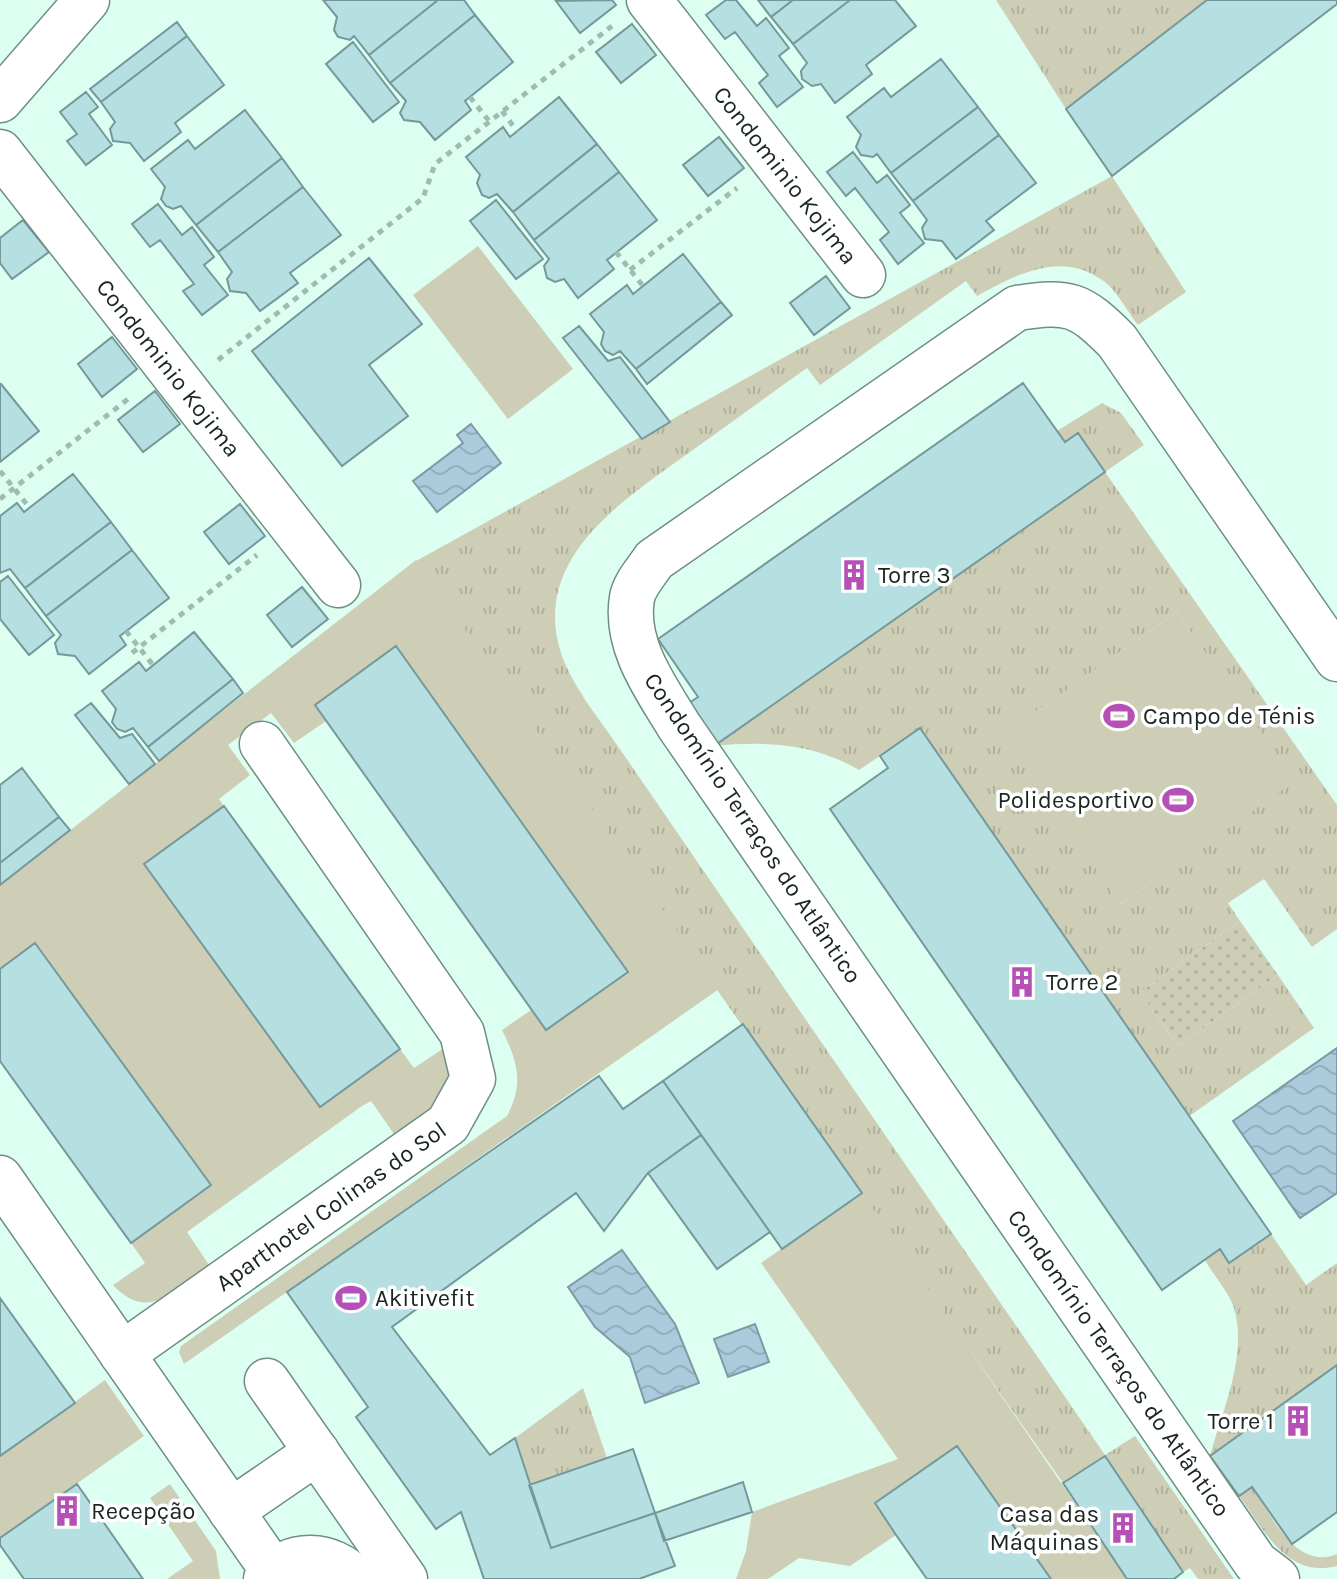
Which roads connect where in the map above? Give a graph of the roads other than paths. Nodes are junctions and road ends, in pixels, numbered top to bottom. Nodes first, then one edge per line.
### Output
1 (87, 0) edge
2 (634, 10) edge
3 (0, 100) edge
4 (0, 152) edge
5 (863, 275) dead end
6 (338, 585) dead end
7 (1337, 659) edge
8 (262, 744) dead end
9 (0, 1178) edge
10 (122, 1354) junction
11 (267, 1381) dead end
12 (317, 1452) junction
13 (231, 1511) junction
14 (269, 1575) edge
15 (356, 1579) edge
16 (405, 1579) edge
17 (1277, 1579) edge

1 - 3 lane
2 - 5 lane, Condominio Kojima
4 - 6 lane, Condominio Kojima
7 - 17 lane, Condomínio Terraços do Atlântico
8 - 10 lane, Aparthotel Colinas do Sol
9 - 10 lane
10 - 13 lane
11 - 12 lane
12 - 13 lane
12 - 16 lane
13 - 14 lane
14 - 15 lane

